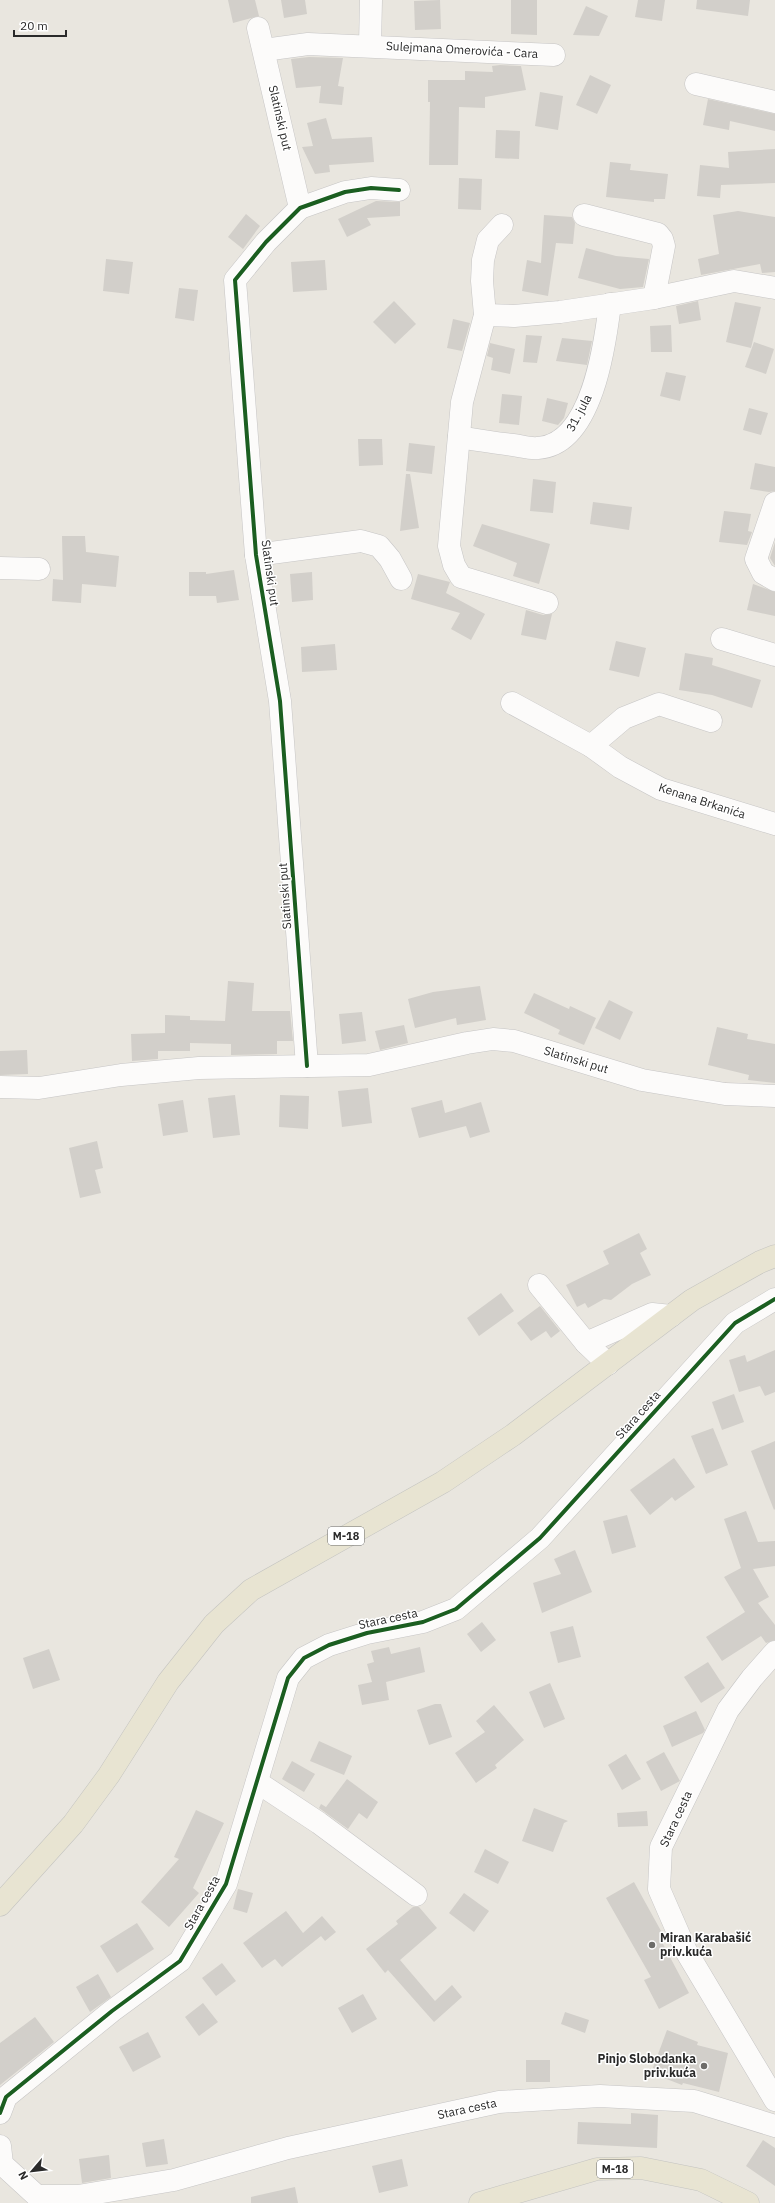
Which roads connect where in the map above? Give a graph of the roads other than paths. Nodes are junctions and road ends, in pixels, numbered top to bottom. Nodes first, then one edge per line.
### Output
1 (370, 0) edge
2 (258, 28) dead end
3 (370, 45) junction
4 (264, 50) junction
5 (554, 55) dead end
6 (696, 84) dead end
7 (775, 102) edge
8 (399, 190) dead end
9 (300, 208) junction
10 (584, 215) dead end
11 (502, 225) dead end
12 (775, 288) edge
13 (654, 298) junction
14 (610, 304) junction
15 (485, 315) junction
16 (459, 437) junction
17 (775, 503) edge
18 (256, 555) junction
19 (0, 568) edge
20 (39, 569) dead end
21 (401, 579) dead end
22 (775, 580) edge
23 (547, 603) dead end
24 (722, 639) dead end
25 (775, 655) edge
26 (512, 703) dead end
27 (711, 722) dead end
28 (591, 746) junction
29 (775, 824) edge
30 (307, 1066) junction
31 (0, 1087) edge
32 (775, 1096) edge
33 (775, 1256) edge
34 (539, 1285) dead end
35 (775, 1299) edge
36 (671, 1316) junction
37 (586, 1343) junction
38 (608, 1364) junction
39 (775, 1652) edge
40 (257, 1782) junction
41 (416, 1895) dead end
42 (0, 1905) edge
43 (775, 2100) edge
44 (0, 2113) edge
45 (775, 2126) edge
46 (0, 2146) edge
47 (480, 2203) edge
48 (748, 2203) edge

1 - 3 street, Sulejmana Omerovića - Cara
2 - 4 street, Slatinski put
3 - 4 street, Sulejmana Omerovića - Cara
3 - 5 street, Sulejmana Omerovića - Cara
4 - 9 street, Slatinski put
6 - 7 street
8 - 9 street, Slatinski put
9 - 18 street, Slatinski put
10 - 13 street
11 - 15 street
12 - 13 street
13 - 14 street
14 - 15 street
14 - 16 street, 31. jula
15 - 16 street
16 - 23 street
17 - 22 street
18 - 21 street, Slatinski put
18 - 30 street, Slatinski put
19 - 20 street
24 - 25 street
26 - 28 street, Kenana Brkanića
27 - 28 street
28 - 29 street, Kenana Brkanića
30 - 31 street, Slatinski put
30 - 32 street, Slatinski put
33 - 36 main road, M-18
34 - 37 street
35 - 40 street, Stara cesta
36 - 37 street
36 - 38 main road, M-18
37 - 38 street
38 - 42 main road, M-18
39 - 43 street, Stara cesta
40 - 41 street
40 - 44 street, Stara cesta
45 - 46 street, Stara cesta
47 - 48 main road, M-18

